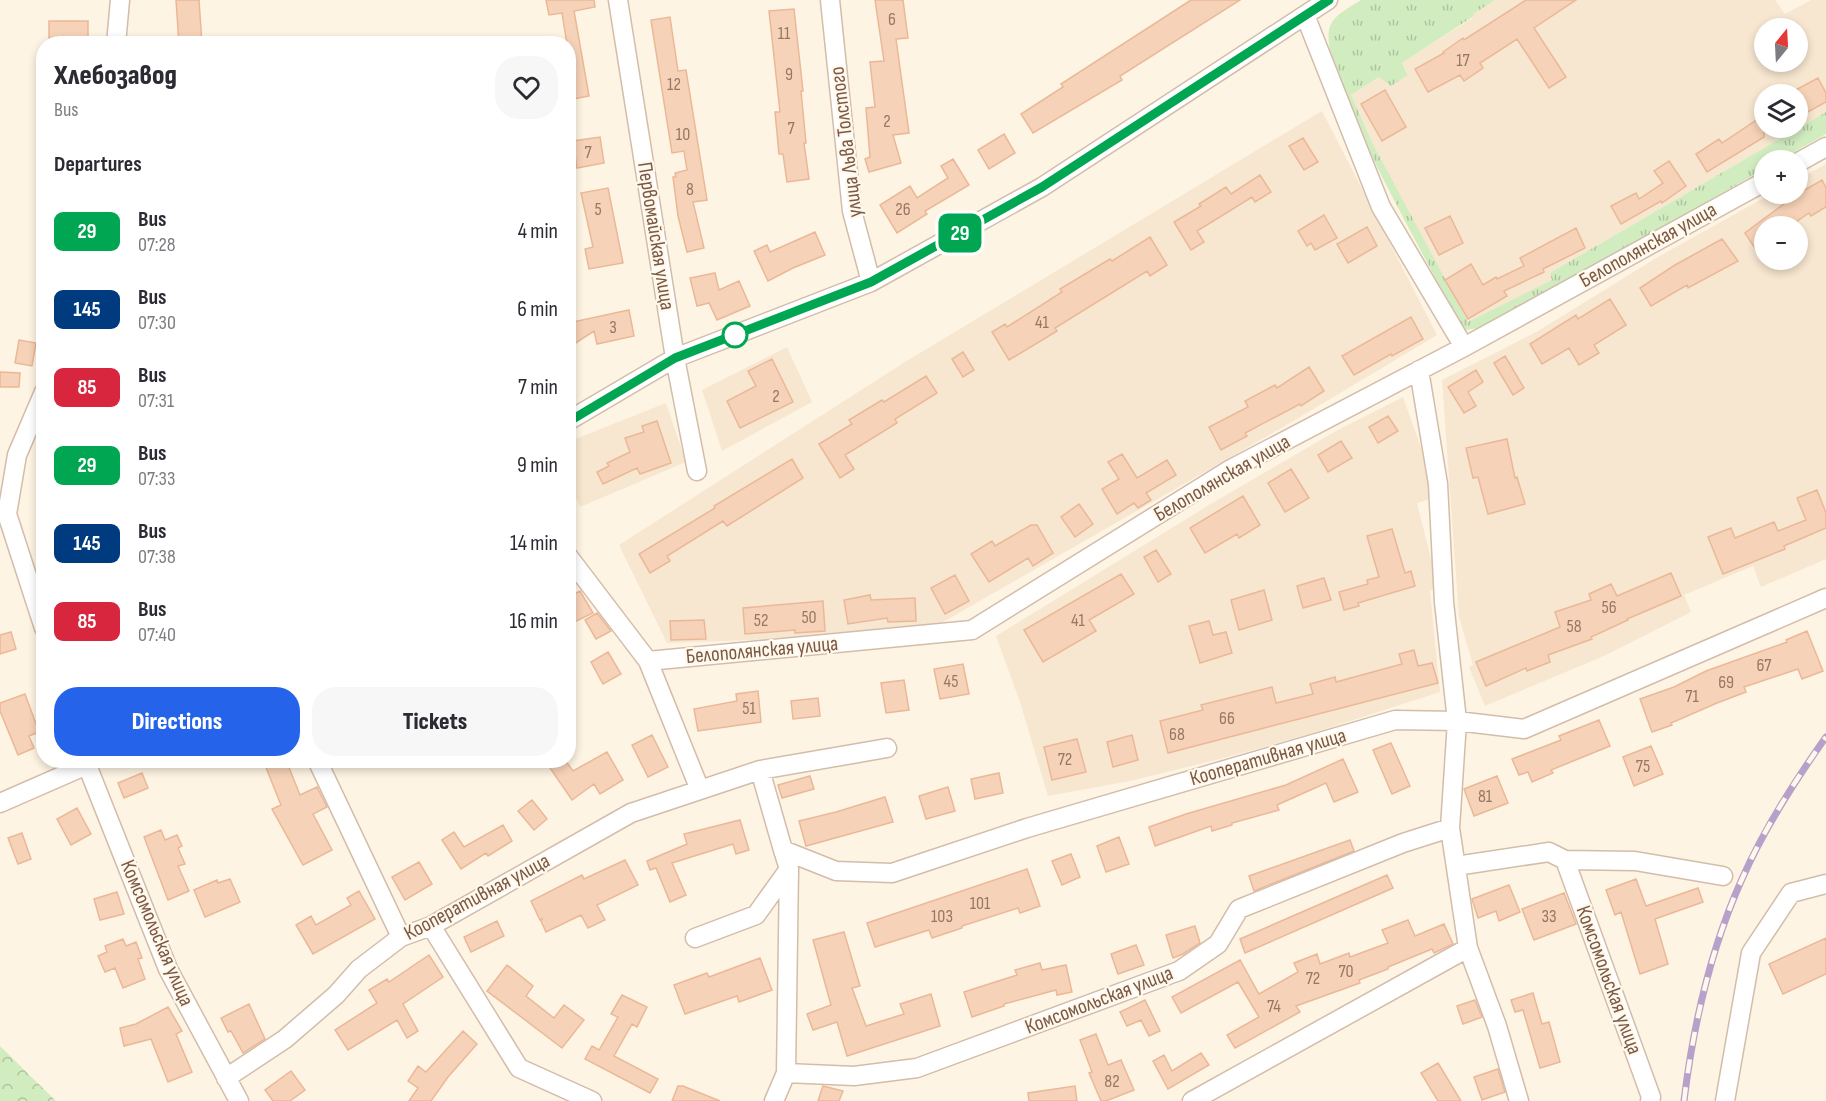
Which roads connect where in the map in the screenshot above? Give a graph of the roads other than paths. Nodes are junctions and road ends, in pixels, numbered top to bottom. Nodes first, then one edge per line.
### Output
1 (120, 0) edge
2 (618, 0) edge
3 (830, 0) edge
4 (1329, 0) edge
5 (1305, 15) junction
6 (117, 36) edge
7 (1826, 147) edge
8 (1808, 157) edge
9 (1754, 188) edge
10 (871, 282) junction
11 (1464, 347) junction
12 (675, 358) junction
13 (1419, 370) junction
14 (36, 411) edge
15 (576, 417) edge
16 (697, 471) dead end
17 (576, 566) edge
18 (1826, 598) edge
19 (36, 603) edge
20 (648, 661) junction
21 (1457, 721) junction
22 (886, 748) dead end
23 (75, 768) edge
24 (90, 768) edge
25 (321, 768) edge
26 (760, 770) junction
27 (700, 790) junction
28 (0, 803) edge
29 (1450, 828) junction
30 (783, 850) junction
31 (1565, 860) junction
32 (1456, 866) junction
33 (789, 869) junction
34 (1723, 876) dead end
35 (1826, 884) edge
36 (431, 926) junction
37 (401, 937) junction
38 (695, 938) dead end
39 (1468, 948) junction
40 (786, 1073) junction
41 (226, 1078) junction
42 (239, 1101) edge
43 (592, 1101) edge
44 (774, 1101) edge
45 (1192, 1101) edge
46 (1519, 1101) edge
47 (1650, 1101) edge
48 (1725, 1101) edge

1 - 6 street
2 - 12 street, Первомайская улица
3 - 10 street, улица Льва Толстого
4 - 5 street
5 - 10 street
5 - 11 street
7 - 8 street
9 - 11 street, Белополянская улица
10 - 12 street
11 - 13 street, Белополянская улица
12 - 15 street
12 - 16 street, Первомайская улица
13 - 20 street, Белополянская улица
13 - 21 street
14 - 19 street
17 - 20 street
18 - 21 street, Кооперативная улица
20 - 27 street
21 - 29 street
21 - 30 street, Кооперативная улица
22 - 26 street, Кооперативная улица
23 - 28 street
24 - 41 street, Комсомольская улица
25 - 37 street
26 - 27 street, Кооперативная улица
26 - 30 street
27 - 36 street, Кооперативная улица
29 - 32 street
29 - 40 street, Комсомольская улица
30 - 33 street
31 - 32 street
31 - 34 street
31 - 47 street, Комсомольская улица
32 - 39 street
33 - 38 street
33 - 40 street
35 - 48 street
36 - 37 street, Кооперативная улица
36 - 43 street
37 - 41 street, Кооперативная улица
39 - 45 street
39 - 46 street
40 - 44 street
41 - 42 street, Комсомольская улица

